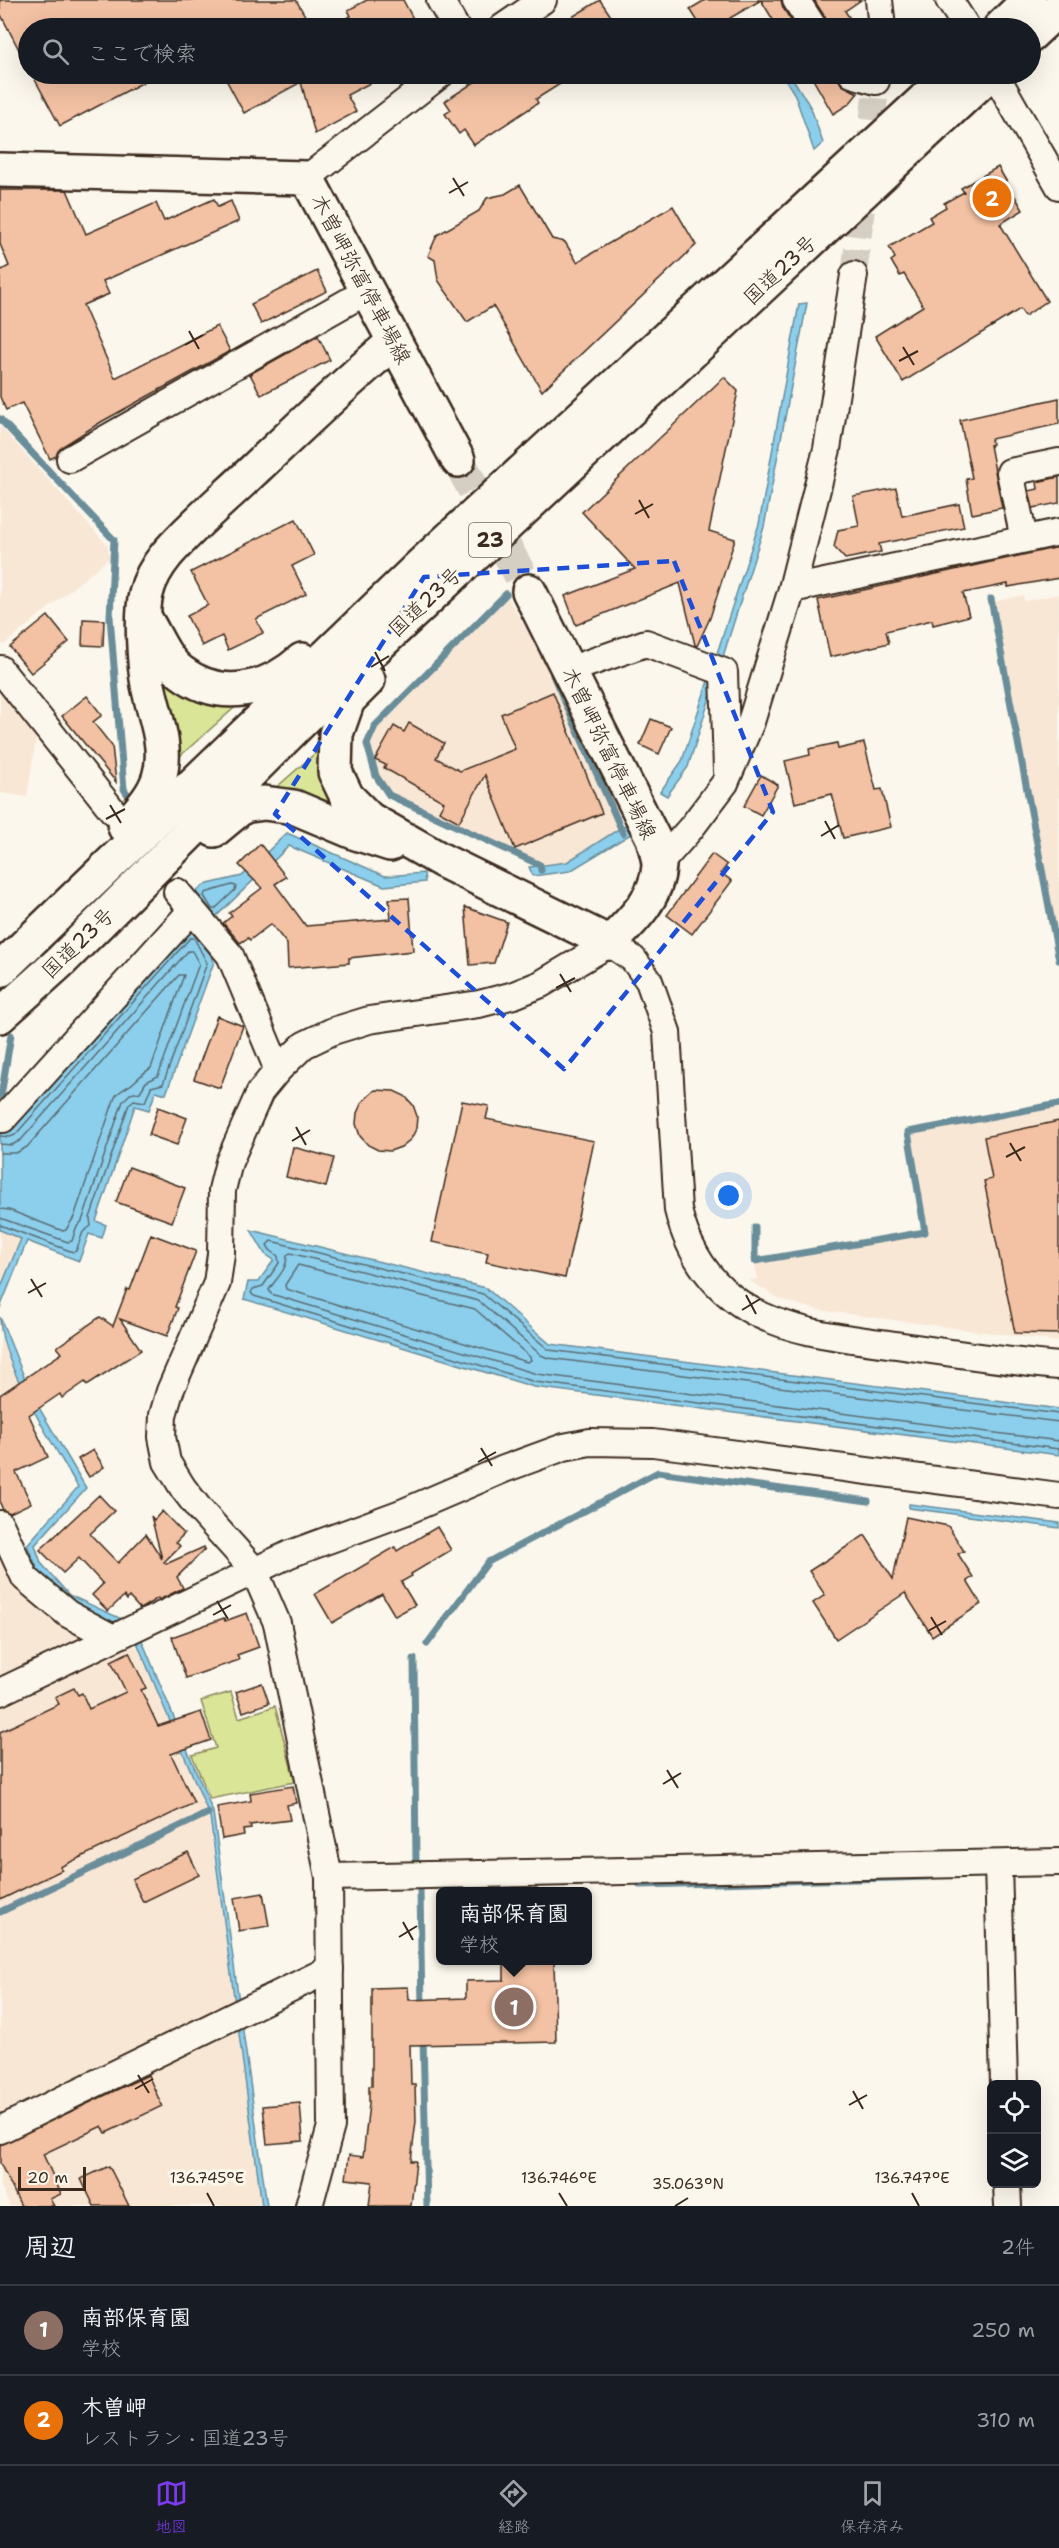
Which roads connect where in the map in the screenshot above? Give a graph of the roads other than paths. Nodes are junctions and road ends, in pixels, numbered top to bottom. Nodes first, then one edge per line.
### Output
1 (440, 0) edge
2 (543, 0) edge
3 (796, 0) edge
4 (879, 0) edge
5 (949, 0) edge
6 (1029, 0) edge
7 (1059, 9) edge
8 (450, 18) edge
9 (517, 18) edge
10 (808, 18) edge
11 (881, 18) edge
12 (961, 18) edge
13 (1010, 18) edge
14 (1041, 25) edge
15 (428, 84) edge
16 (941, 84) edge
17 (978, 84) edge
18 (1001, 84) edge
19 (0, 171) edge
20 (307, 178) junction
21 (1059, 186) edge
22 (854, 275) tunnel mouth
23 (367, 291) junction
24 (394, 342) junction
25 (70, 459) dead end
26 (458, 460) tunnel mouth
27 (1059, 462) edge
28 (1059, 532) edge
29 (1024, 539) junction
30 (479, 551) junction
31 (421, 565) junction
32 (792, 589) junction
33 (529, 591) tunnel mouth
34 (143, 615) junction
35 (0, 669) edge
36 (569, 670) junction
37 (728, 776) junction
38 (113, 811) dead end
39 (443, 861) junction
40 (659, 864) junction
41 (34, 936) junction
42 (610, 943) junction
43 (61, 961) junction
44 (0, 970) edge
45 (0, 1016) edge
46 (278, 1070) junction
47 (0, 1119) edge
48 (1059, 1366) edge
49 (1059, 1496) edge
50 (0, 1524) edge
51 (254, 1570) junction
52 (123, 1633) junction
53 (0, 1692) edge
54 (1059, 1862) edge
55 (998, 1864) junction
56 (329, 1877) junction
57 (330, 1969) junction
58 (1004, 2080) edge
59 (0, 2130) edge
60 (1007, 2188) edge
61 (309, 2206) edge
62 (1008, 2206) edge

1 - 8 street
2 - 9 street
3 - 10 street
4 - 11 street
5 - 12 street
6 - 13 main road
7 - 14 main road
15 - 20 street
16 - 31 main road, 国道23号 / 23
17 - 30 main road, 国道23号 / 23
18 - 21 street
19 - 20 main road, 木曽岬弥富停車場線
20 - 23 main road, 木曽岬弥富停車場線
22 - 32 street
23 - 24 main road, 木曽岬弥富停車場線
23 - 25 street
24 - 26 main road, 木曽岬弥富停車場線
24 - 34 main road, 23
27 - 29 street
28 - 29 street
29 - 32 street
30 - 39 main road, 23
30 - 43 main road, 国道23号 / 23
31 - 34 main road, 23
31 - 41 main road, 国道23号 / 23
32 - 37 street
33 - 36 main road, 木曽岬弥富停車場線
34 - 41 main road, 23
35 - 38 street
36 - 37 street
36 - 40 main road, 木曽岬弥富停車場線
37 - 40 street
39 - 42 main road, 23
39 - 43 main road, 23
40 - 42 main road, 木曽岬弥富停車場線
41 - 44 main road, 国道23号 / 23
42 - 46 street
42 - 48 street
43 - 45 main road, 国道23号 / 23
46 - 47 street
46 - 51 street
49 - 51 street
50 - 52 street
51 - 52 street
51 - 56 street
52 - 53 street
54 - 55 street
55 - 56 street
55 - 58 street
56 - 57 street
57 - 59 street
57 - 61 street
60 - 62 street

